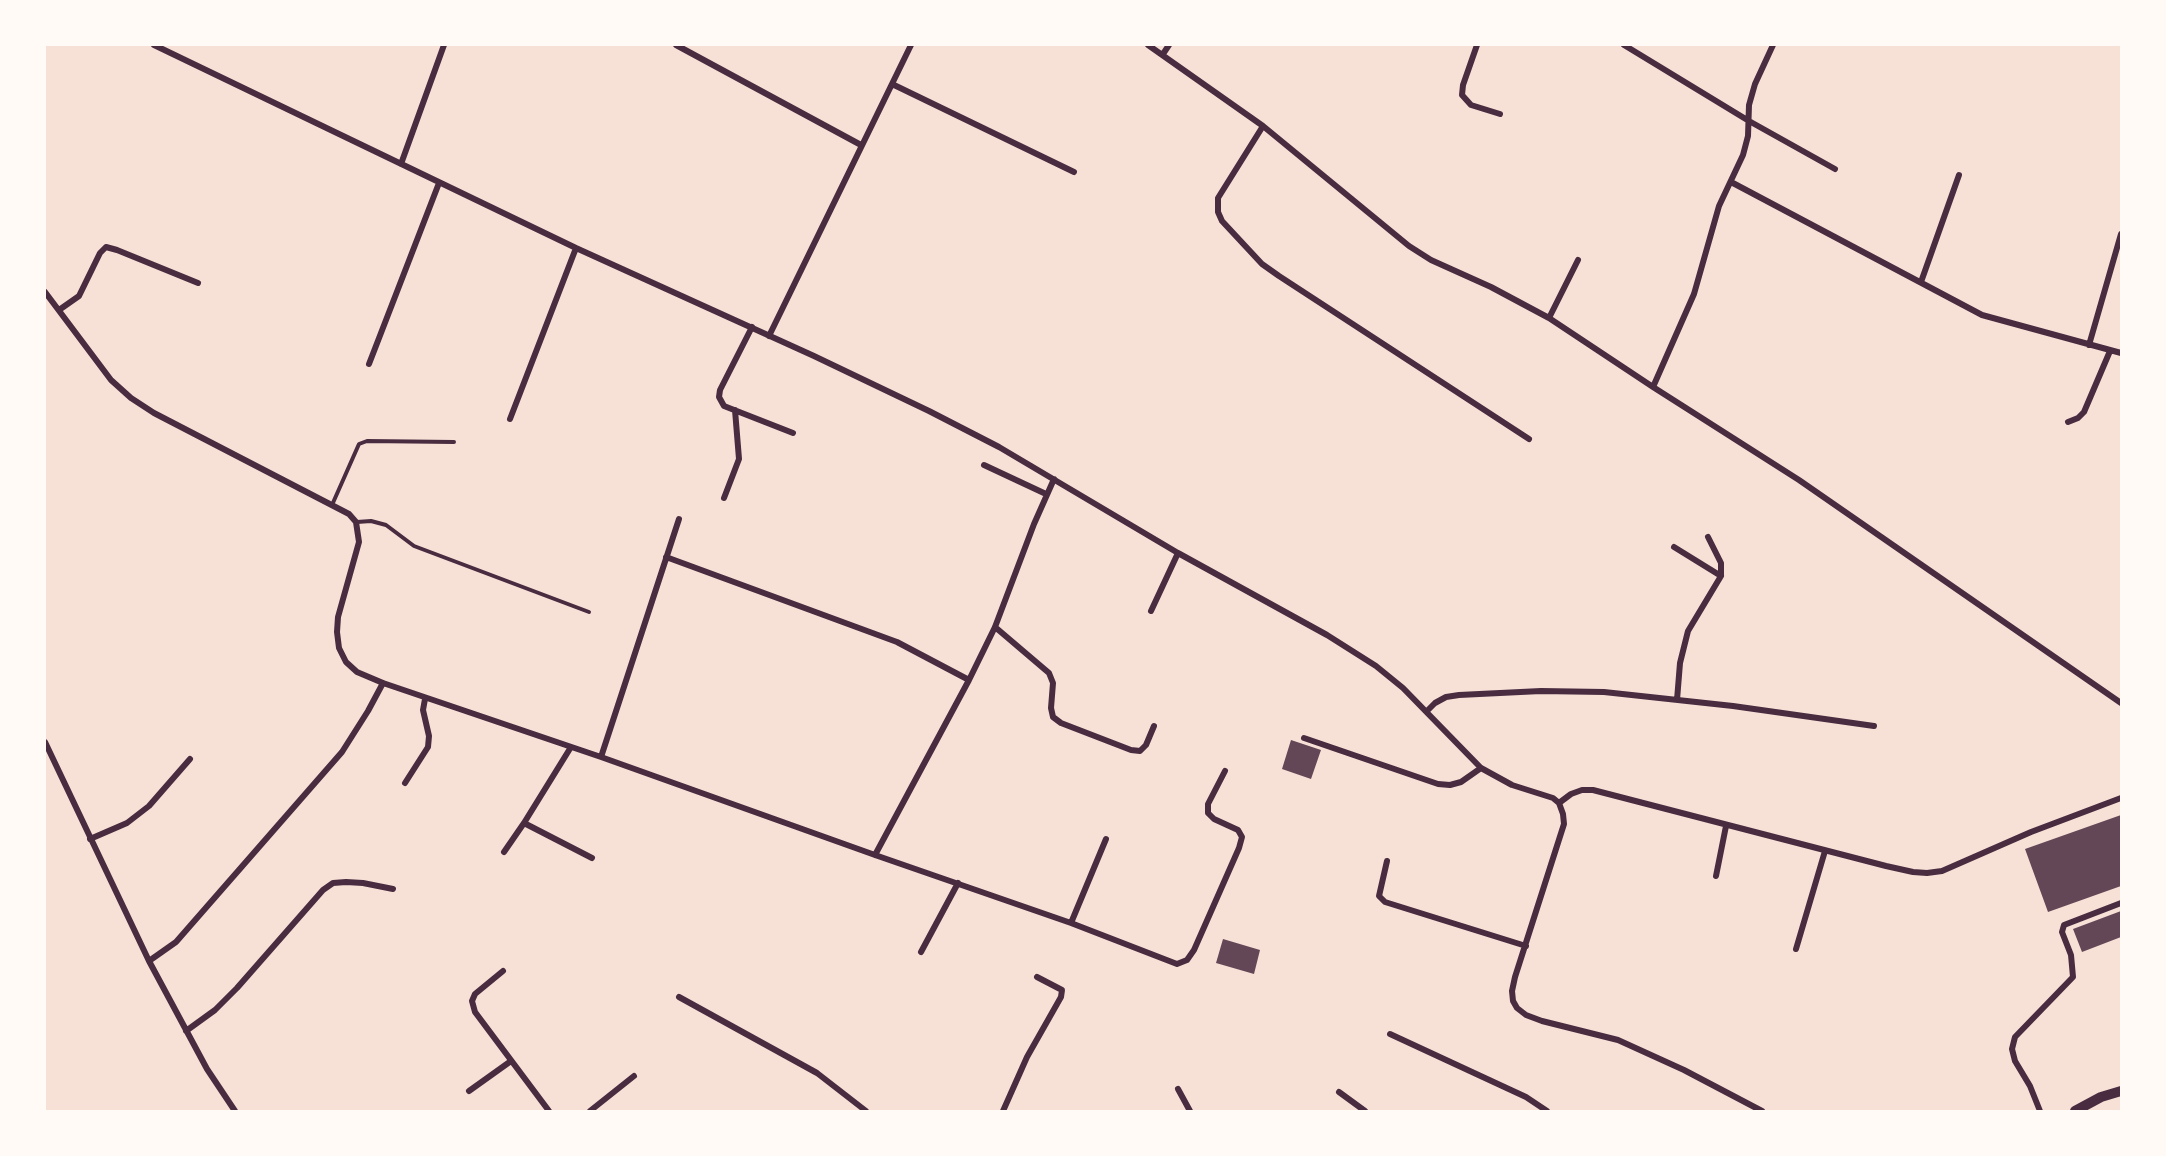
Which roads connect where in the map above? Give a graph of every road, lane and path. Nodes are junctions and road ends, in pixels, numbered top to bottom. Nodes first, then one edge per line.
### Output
1 (154, 45) edge
2 (444, 45) edge
3 (676, 45) edge
4 (911, 45) edge
5 (1149, 45) edge
6 (1169, 45) edge
7 (1477, 45) edge
8 (1624, 45) edge
9 (1773, 45) edge
10 (1163, 54) junction
11 (892, 84) junction
12 (1500, 114) dead end
13 (1749, 121) junction
14 (1263, 126) junction
15 (861, 145) junction
16 (401, 164) junction
17 (1835, 169) dead end
18 (1074, 172) dead end
19 (1959, 175) dead end
20 (1731, 182) junction
21 (439, 183) junction
22 (2121, 234) edge
23 (576, 248) junction
24 (1578, 260) dead end
25 (1921, 282) junction
26 (198, 283) dead end
27 (45, 292) edge
28 (59, 310) junction
29 (1549, 318) junction
30 (752, 327) junction
31 (769, 336) junction
32 (2089, 345) junction
33 (2110, 351) junction
34 (2121, 353) edge
35 (369, 364) dead end
36 (1653, 387) junction
37 (735, 410) junction
38 (510, 419) dead end
39 (2068, 422) dead end
40 (794, 433) dead end
41 (1529, 438) dead end
42 (454, 442) dead end
43 (984, 465) dead end
44 (1054, 479) junction
45 (1046, 494) junction
46 (724, 498) dead end
47 (332, 506) junction
48 (679, 519) dead end
49 (356, 522) junction
50 (1708, 537) dead end
51 (1674, 547) dead end
52 (1178, 553) junction
53 (666, 557) junction
54 (1721, 576) junction
55 (1151, 610) dead end
56 (589, 612) dead end
57 (995, 627) junction
58 (969, 680) junction
59 (383, 683) junction
60 (425, 699) junction
61 (1677, 700) junction
62 (2121, 703) edge
63 (1427, 711) junction
64 (1154, 726) dead end
65 (1874, 726) dead end
66 (1304, 738) dead end
67 (45, 742) edge
68 (571, 747) junction
69 (601, 757) junction
70 (190, 759) dead end
71 (1481, 768) junction
72 (1225, 771) dead end
73 (405, 783) dead end
74 (2121, 798) edge
75 (1559, 803) junction
76 (524, 823) junction
77 (1726, 826) junction
78 (90, 839) junction
79 (1106, 839) dead end
80 (1825, 850) junction
81 (504, 852) dead end
82 (874, 855) junction
83 (592, 858) dead end
84 (1387, 861) dead end
85 (1716, 876) dead end
86 (958, 883) junction
87 (393, 889) dead end
88 (2121, 903) edge
89 (1071, 923) junction
90 (1526, 946) junction
91 (1796, 949) dead end
92 (921, 952) dead end
93 (149, 961) junction
94 (503, 970) dead end
95 (1037, 977) dead end
96 (679, 997) dead end
97 (186, 1031) junction
98 (1390, 1035) dead end
99 (511, 1060) junction
100 (634, 1076) dead end
101 (1178, 1089) dead end
102 (469, 1090) dead end
103 (2121, 1091) edge
104 (1339, 1092) dead end
105 (235, 1111) edge
106 (549, 1111) edge
107 (590, 1111) edge
108 (866, 1111) edge
109 (1003, 1111) edge
110 (1190, 1111) edge
111 (1365, 1111) edge
112 (1547, 1111) edge
113 (1762, 1111) edge
114 (2040, 1111) edge
115 (2075, 1111) edge

1 - 16 street
2 - 16 street
3 - 15 street
4 - 11 street
5 - 10 street
6 - 10 street
7 - 12 street
8 - 13 street
9 - 13 street
10 - 14 street
11 - 15 street
11 - 18 street
13 - 17 street
13 - 20 street
14 - 29 street
14 - 41 street
15 - 31 street
16 - 21 street
19 - 25 street
20 - 25 street
20 - 36 street
21 - 23 street
21 - 35 street
22 - 32 street
23 - 30 street
23 - 38 street
24 - 29 street
25 - 32 street
26 - 28 street
27 - 28 street
28 - 47 street
29 - 36 street
30 - 31 street
30 - 37 street
31 - 44 street
32 - 33 street
33 - 34 street
33 - 39 street
36 - 62 street
37 - 40 street
37 - 46 street
42 - 47 lane
43 - 45 street
44 - 45 street
44 - 52 street
45 - 57 street
47 - 49 street
48 - 53 street
49 - 56 lane
49 - 59 street
50 - 54 street
51 - 54 street
52 - 55 street
52 - 63 street
53 - 58 street
53 - 69 street
54 - 61 street
57 - 58 street
57 - 64 street
58 - 82 street
59 - 60 street
59 - 93 street
60 - 68 street
60 - 73 street
61 - 63 street
61 - 65 street
63 - 71 street
66 - 71 street
67 - 78 street
68 - 69 street
68 - 76 street
69 - 82 street
70 - 78 street
71 - 75 street
72 - 89 street
74 - 80 street
75 - 77 street
75 - 90 street
76 - 81 street
76 - 83 street
77 - 80 street
77 - 85 street
78 - 93 street
79 - 89 street
80 - 91 street
82 - 86 street
84 - 90 street
86 - 89 street
86 - 92 street
87 - 97 street
88 - 114 street
90 - 113 street
93 - 97 street
94 - 99 street
95 - 109 street
96 - 108 street
97 - 105 street
98 - 112 street
99 - 102 street
99 - 106 street
100 - 107 street
101 - 110 street
103 - 115 street
104 - 111 street

